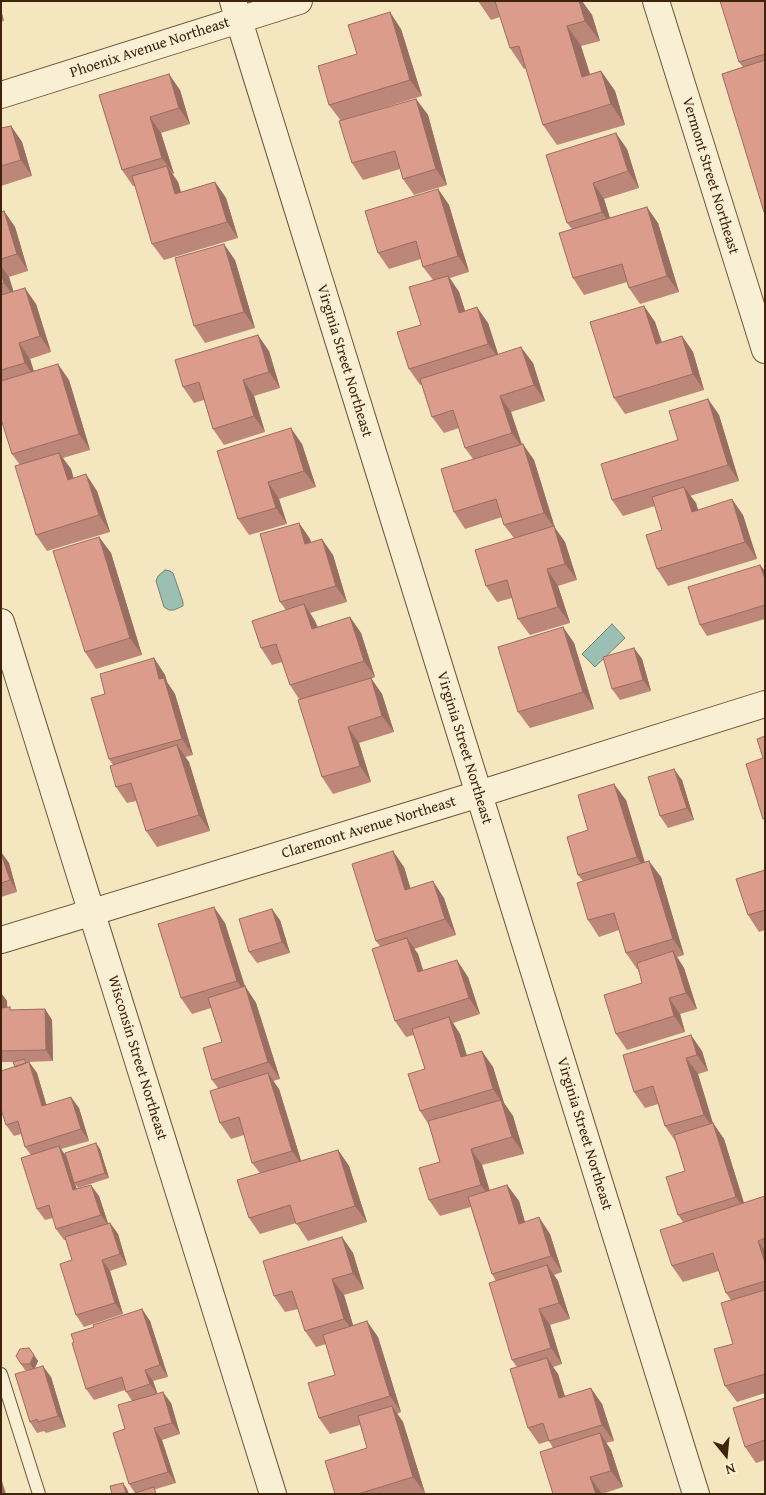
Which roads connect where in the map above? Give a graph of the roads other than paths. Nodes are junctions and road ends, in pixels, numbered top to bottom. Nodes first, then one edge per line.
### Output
1 (300, 1) edge
2 (656, 1) edge
3 (236, 11) edge
4 (1, 95) edge
5 (765, 350) edge
6 (1, 622) edge
7 (765, 704) edge
8 (478, 794) junction
9 (91, 912) junction
10 (1, 940) edge
11 (1, 1374) edge
12 (39, 1494) edge
13 (273, 1494) edge
14 (696, 1494) edge

1 - 3 street, Phoenix Avenue Northeast
2 - 5 street, Vermont Street Northeast
3 - 4 street, Phoenix Avenue Northeast
3 - 8 street, Virginia Street Northeast
6 - 9 street, Wisconsin Street Northeast
7 - 8 street, Claremont Avenue Northeast
8 - 9 street, Claremont Avenue Northeast
8 - 14 street, Virginia Street Northeast
9 - 10 street, Claremont Avenue Northeast
9 - 13 street, Wisconsin Street Northeast
11 - 12 lane

